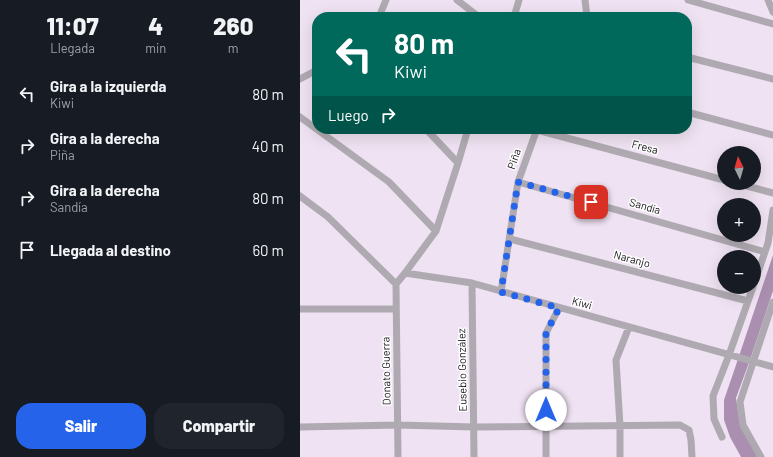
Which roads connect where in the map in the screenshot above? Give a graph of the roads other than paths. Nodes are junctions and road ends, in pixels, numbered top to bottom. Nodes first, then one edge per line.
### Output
1 (386, 0) edge
2 (457, 0) edge
3 (519, 0) edge
4 (585, 0) edge
5 (688, 0) edge
6 (768, 0) edge
7 (382, 12) edge
8 (473, 12) edge
9 (515, 12) edge
10 (586, 12) edge
11 (773, 12) edge
12 (773, 24) edge
13 (692, 58) edge
14 (312, 73) edge
15 (300, 79) edge
16 (773, 79) edge
17 (692, 113) edge
18 (300, 116) edge
19 (312, 125) edge
20 (324, 134) edge
21 (431, 134) edge
22 (467, 134) edge
23 (535, 134) edge
24 (555, 134) edge
25 (773, 135) edge
26 (458, 163) junction
27 (717, 178) edge
28 (518, 182) junction
29 (761, 190) edge
30 (773, 193) edge
31 (300, 196) edge
32 (773, 210) edge
33 (436, 231) junction
34 (510, 239) junction
35 (765, 252) junction
36 (761, 264) edge
37 (405, 273) junction
38 (472, 283) junction
39 (396, 284) junction
40 (501, 292) junction
41 (750, 294) edge
42 (748, 301) junction
43 (772, 306) edge
44 (559, 308) junction
45 (300, 309) edge
46 (396, 309) junction
47 (629, 327) junction
48 (732, 355) junction
49 (752, 361) junction
50 (773, 367) edge
51 (398, 425) junction
52 (546, 426) junction
53 (620, 426) junction
54 (300, 427) edge
55 (474, 427) junction
56 (722, 437) dead end
57 (398, 457) edge
58 (474, 457) edge
59 (546, 457) edge
60 (620, 457) edge
61 (692, 457) edge
62 (761, 457) edge

1 - 7 street
2 - 8 street
3 - 9 street
4 - 10 street
5 - 12 street
6 - 11 street
13 - 16 street
14 - 15 street
17 - 25 street
18 - 19 street
20 - 33 street
21 - 26 street
22 - 26 street
23 - 28 street, Piña
24 - 27 street, Fresa
26 - 33 street
28 - 34 street, Piña
28 - 35 street, Sandía
29 - 30 street
31 - 39 street
32 - 35 street
33 - 37 street
34 - 40 street, Piña
34 - 42 street, Naranjo
35 - 36 street
37 - 38 street, Kiwi
37 - 39 street
38 - 40 street, Kiwi
38 - 55 street, Eusebio González
39 - 46 street, Donato Guerra
40 - 44 street, Kiwi
41 - 42 street
42 - 48 street
43 - 49 street
44 - 47 street, Kiwi
44 - 52 street
45 - 46 street
46 - 51 street, Donato Guerra
47 - 48 street, Kiwi
47 - 53 street
48 - 49 street, Kiwi
48 - 56 street
49 - 50 street
49 - 62 street
51 - 54 street
51 - 55 street
51 - 57 street, Donato Guerra
52 - 53 street
52 - 55 street
52 - 59 street
53 - 60 street
53 - 61 street
55 - 58 street, Eusebio González

